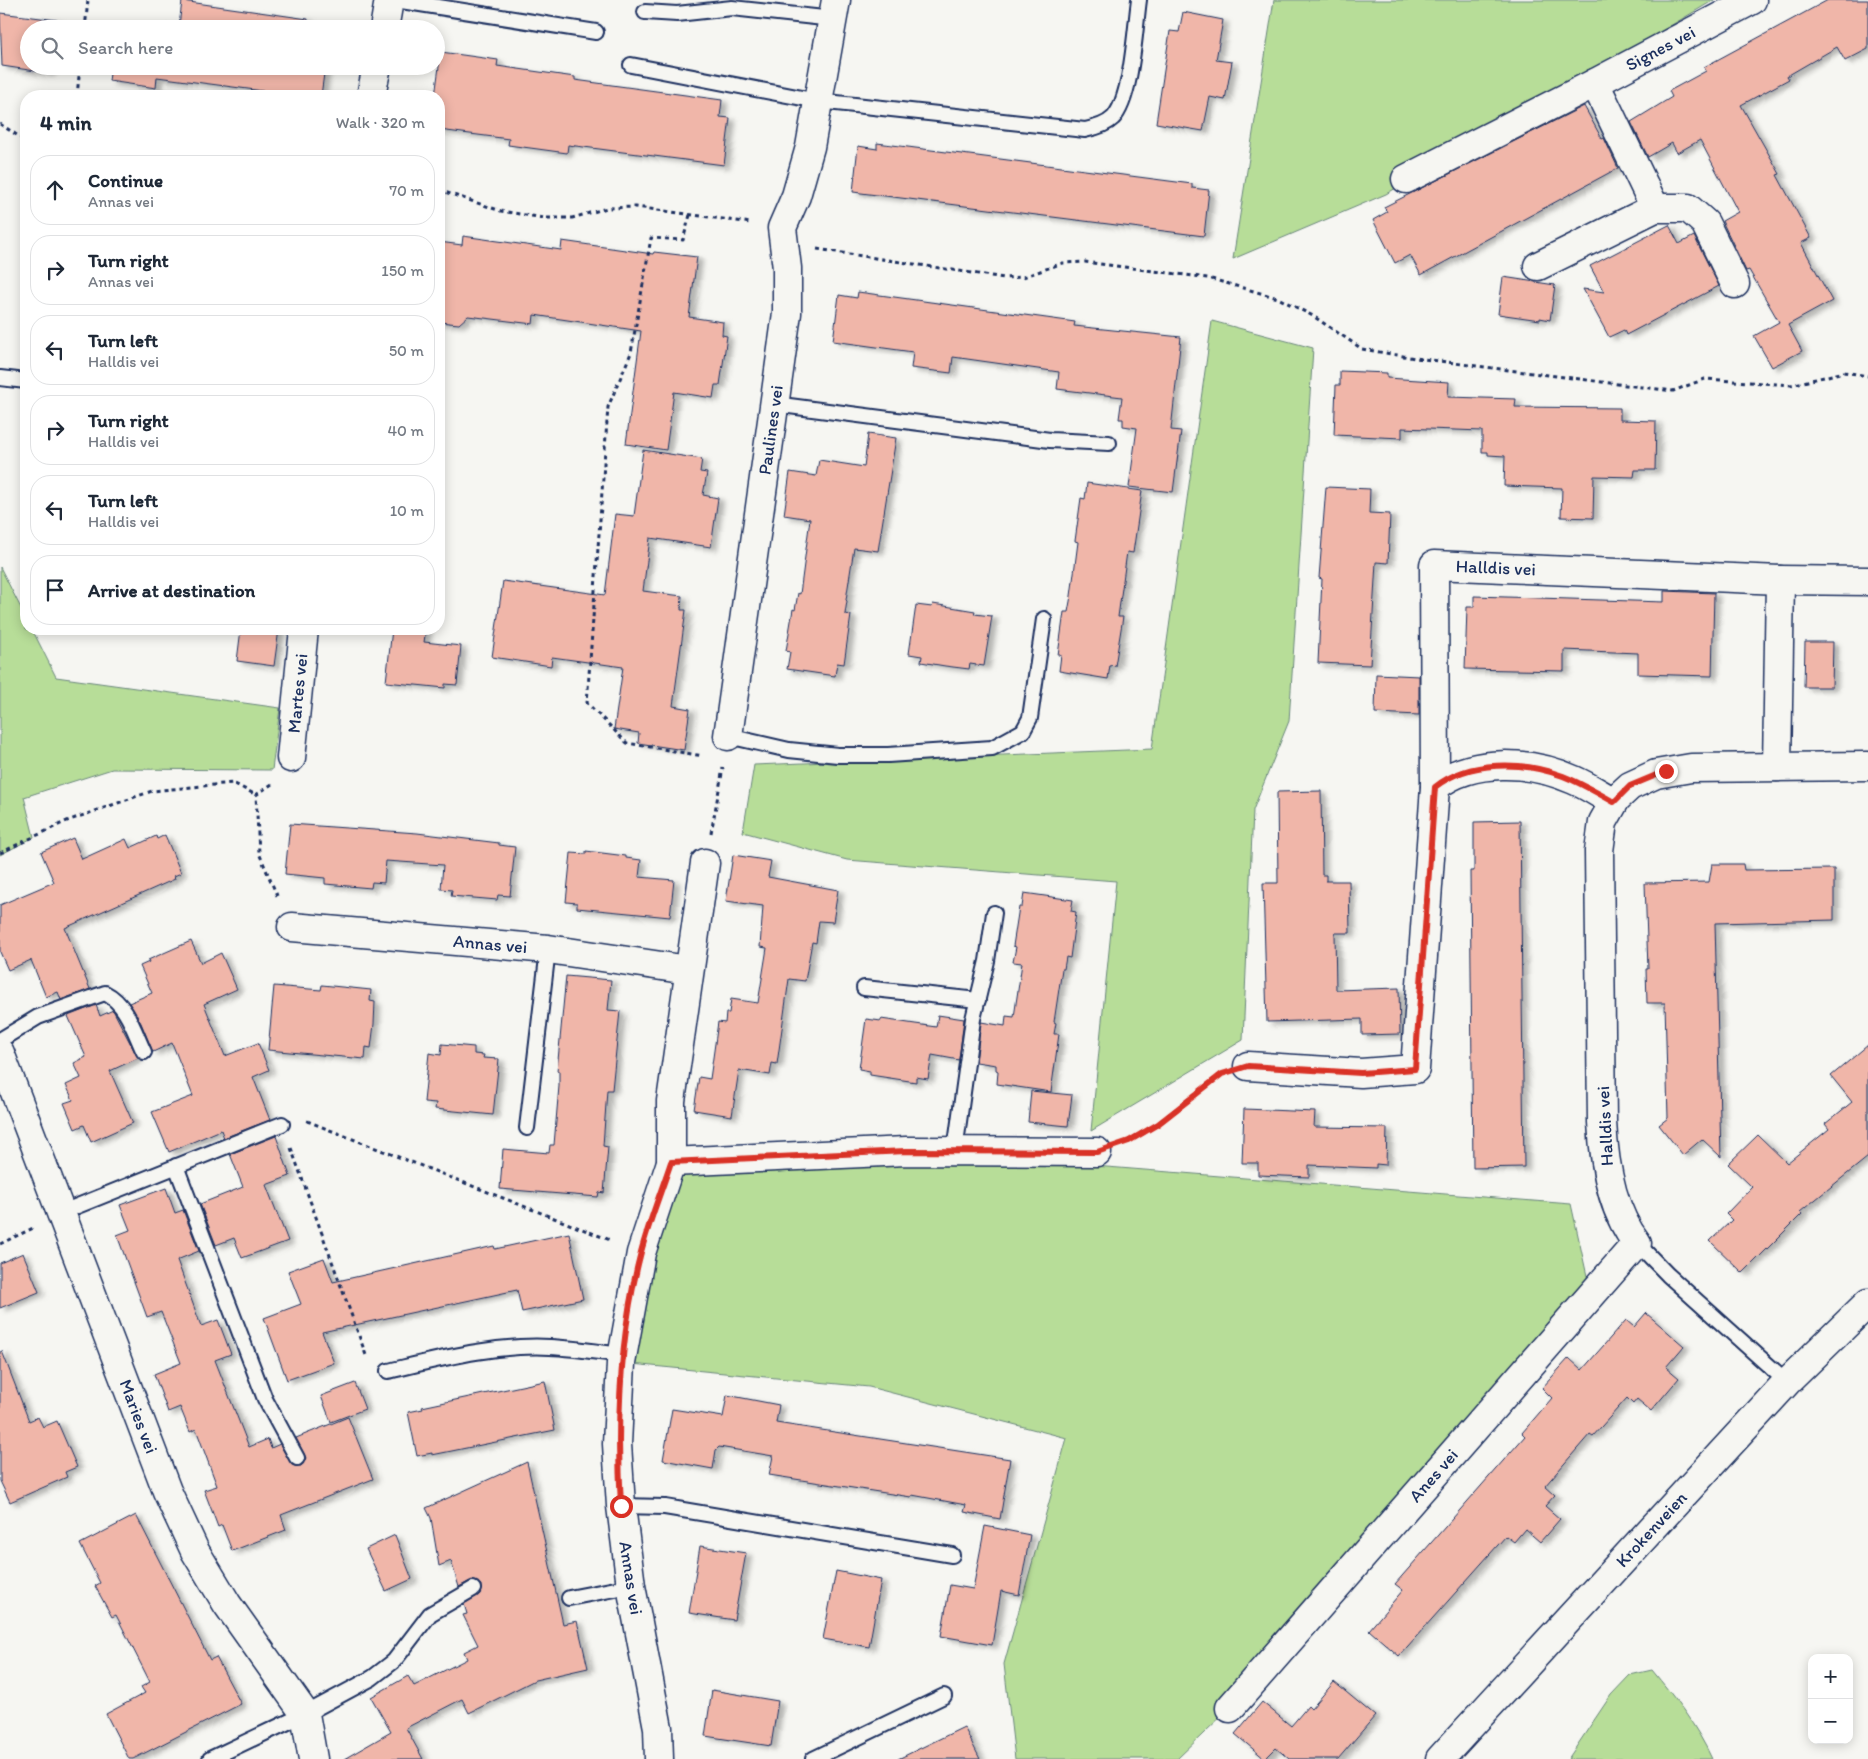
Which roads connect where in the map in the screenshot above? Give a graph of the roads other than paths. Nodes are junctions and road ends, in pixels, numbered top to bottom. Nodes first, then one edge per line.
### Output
1 (389, 0) edge
2 (395, 0) edge
3 (1139, 0) edge
4 (1752, 0) edge
5 (731, 4) edge
6 (834, 10) edge
7 (644, 12) dead end
8 (386, 20) edge
9 (596, 32) dead end
10 (631, 65) dead end
11 (375, 75) edge
12 (1595, 83) junction
13 (372, 90) edge
14 (818, 102) junction
15 (1406, 179) dead end
16 (1655, 208) junction
17 (1538, 266) dead end
18 (1735, 284) dead end
19 (0, 378) edge
20 (20, 380) edge
21 (774, 404) junction
22 (1108, 443) dead end
23 (1780, 580) junction
24 (1868, 582) edge
25 (1044, 619) dead end
26 (303, 635) edge
27 (726, 748) joint
28 (291, 758) road end
29 (1868, 766) edge
30 (1777, 767) junction
31 (1435, 787) junction
32 (1614, 802) junction
33 (705, 863) road end
34 (994, 913) dead end
35 (292, 926) road end
36 (548, 948) junction
37 (688, 970) junction
38 (864, 988) dead end
39 (978, 1000) junction
40 (0, 1040) edge
41 (144, 1052) dead end
42 (0, 1053) edge
43 (1248, 1066) road end
44 (282, 1124) road end
45 (527, 1128) dead end
46 (955, 1151) junction
47 (1097, 1152) road end
48 (671, 1162) junction
49 (176, 1166) junction
50 (60, 1213) junction
51 (1637, 1243) junction
52 (1868, 1303) edge
53 (622, 1355) junction
54 (388, 1371) road end
55 (1786, 1382) junction
56 (298, 1458) dead end
57 (621, 1506) junction
58 (952, 1555) dead end
59 (631, 1586) junction
60 (474, 1590) dead end
61 (569, 1598) dead end
62 (944, 1696) dead end
63 (1230, 1708) dead end
64 (305, 1714) junction
65 (210, 1759) edge
66 (313, 1759) edge
67 (659, 1759) edge
68 (813, 1759) edge
69 (1440, 1759) edge

1 - 8 street
2 - 9 lane
3 - 14 lane
4 - 12 street, Signes vei
5 - 6 lane
5 - 7 lane
6 - 14 street
10 - 14 lane
11 - 13 street
12 - 15 street, Signes vei
12 - 16 street
14 - 21 street, Paulines vei
16 - 17 street
16 - 18 street
19 - 20 lane
21 - 22 lane
21 - 27 street, Paulines vei
23 - 24 street, Halldis vei
23 - 30 street
23 - 31 street, Halldis vei
25 - 27 lane
26 - 28 street, Martes vei
29 - 30 street, Halldis vei
30 - 32 street, Halldis vei
31 - 32 street
31 - 43 street, Halldis vei
32 - 51 street, Halldis vei
33 - 37 street, Annas vei
34 - 39 lane
35 - 36 street, Annas vei
36 - 37 street, Annas vei
36 - 45 lane
37 - 48 street, Annas vei
38 - 39 lane
39 - 46 lane
40 - 41 lane
42 - 50 street, Maries vei
44 - 49 lane
46 - 47 street
46 - 48 street
48 - 53 street, Annas vei
49 - 50 lane
49 - 56 lane
50 - 64 street, Maries vei
51 - 55 lane, Halldis vei
51 - 63 street, Anes vei
52 - 55 street, Krokenveien
53 - 54 lane
53 - 57 street, Annas vei
55 - 69 street, Krokenveien
57 - 58 lane
57 - 59 street, Annas vei
59 - 61 lane
59 - 67 street, Annas vei
60 - 64 lane
62 - 68 lane
64 - 65 lane
64 - 66 street, Maries vei

